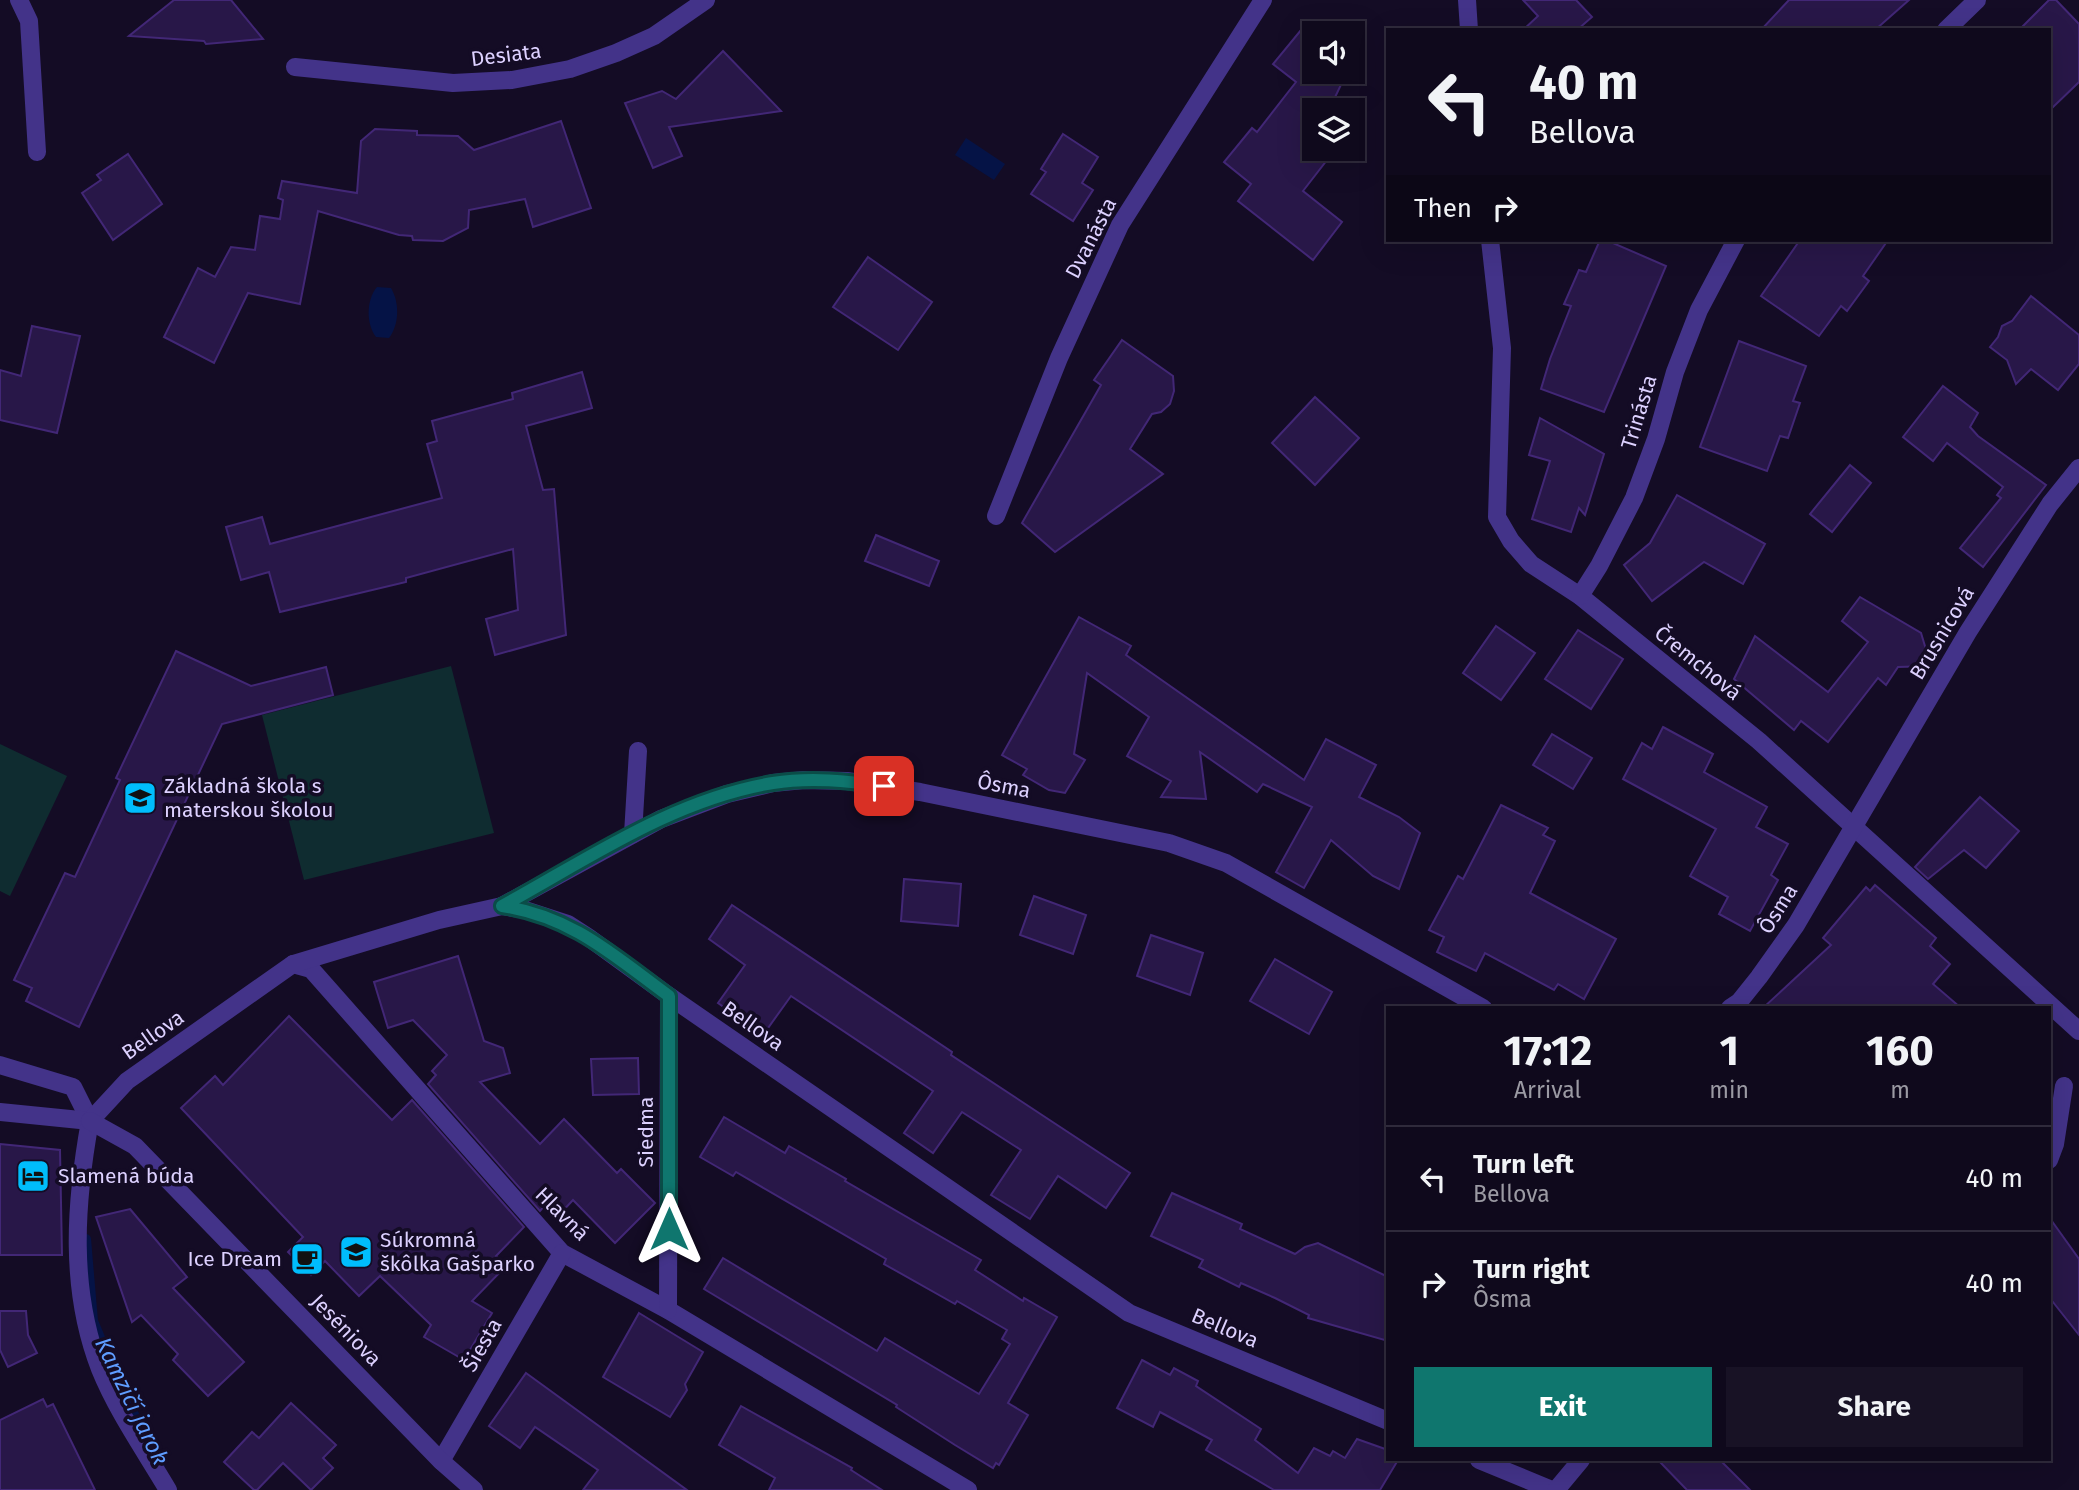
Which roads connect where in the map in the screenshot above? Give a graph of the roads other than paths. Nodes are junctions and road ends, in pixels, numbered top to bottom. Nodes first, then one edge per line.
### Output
1 (19, 0) edge
2 (706, 0) edge
3 (1263, 0) edge
4 (1467, 0) edge
5 (1977, 0) edge
6 (1469, 28) edge
7 (1948, 28) edge
8 (295, 67) dead end
9 (37, 152) dead end
10 (1490, 242) edge
11 (1736, 242) edge
12 (2079, 468) edge
13 (996, 516) dead end
14 (1580, 596) junction
15 (638, 751) dead end
16 (1853, 827) junction
17 (633, 834) junction
18 (502, 906) junction
19 (293, 964) junction
20 (669, 996) junction
21 (1479, 1006) edge
22 (1733, 1006) edge
23 (2079, 1031) edge
24 (0, 1066) edge
25 (2064, 1086) dead end
26 (0, 1112) edge
27 (90, 1121) junction
28 (2051, 1155) edge
29 (562, 1253) junction
30 (668, 1310) junction
31 (1386, 1420) edge
32 (441, 1461) junction
33 (1482, 1461) edge
34 (1580, 1461) edge
35 (167, 1490) edge
36 (474, 1490) edge
37 (968, 1490) edge
38 (1554, 1490) edge

1 - 9 street
2 - 8 street, Desiata
3 - 13 street, Dvanásta
4 - 6 street
5 - 7 street
10 - 14 street, Čremchová
11 - 14 street, Trinásta
12 - 16 street, Brusnicová
14 - 16 street, Čremchová
15 - 17 street
16 - 22 street, Ôsma
16 - 23 street, Čremchová
17 - 18 street, Ôsma
17 - 21 street, Ôsma
18 - 19 street, Bellova
18 - 20 street, Bellova
19 - 27 street, Bellova
19 - 29 street, Hlavná
20 - 30 street, Siedma
20 - 31 street, Bellova
24 - 27 street
25 - 28 street
26 - 27 street
27 - 32 street, Jeséniova
27 - 35 street
29 - 30 street, Hlavná
29 - 32 street, Šiesta
30 - 37 street, Hlavná
32 - 36 street, Jeséniova
33 - 38 street
34 - 38 street

